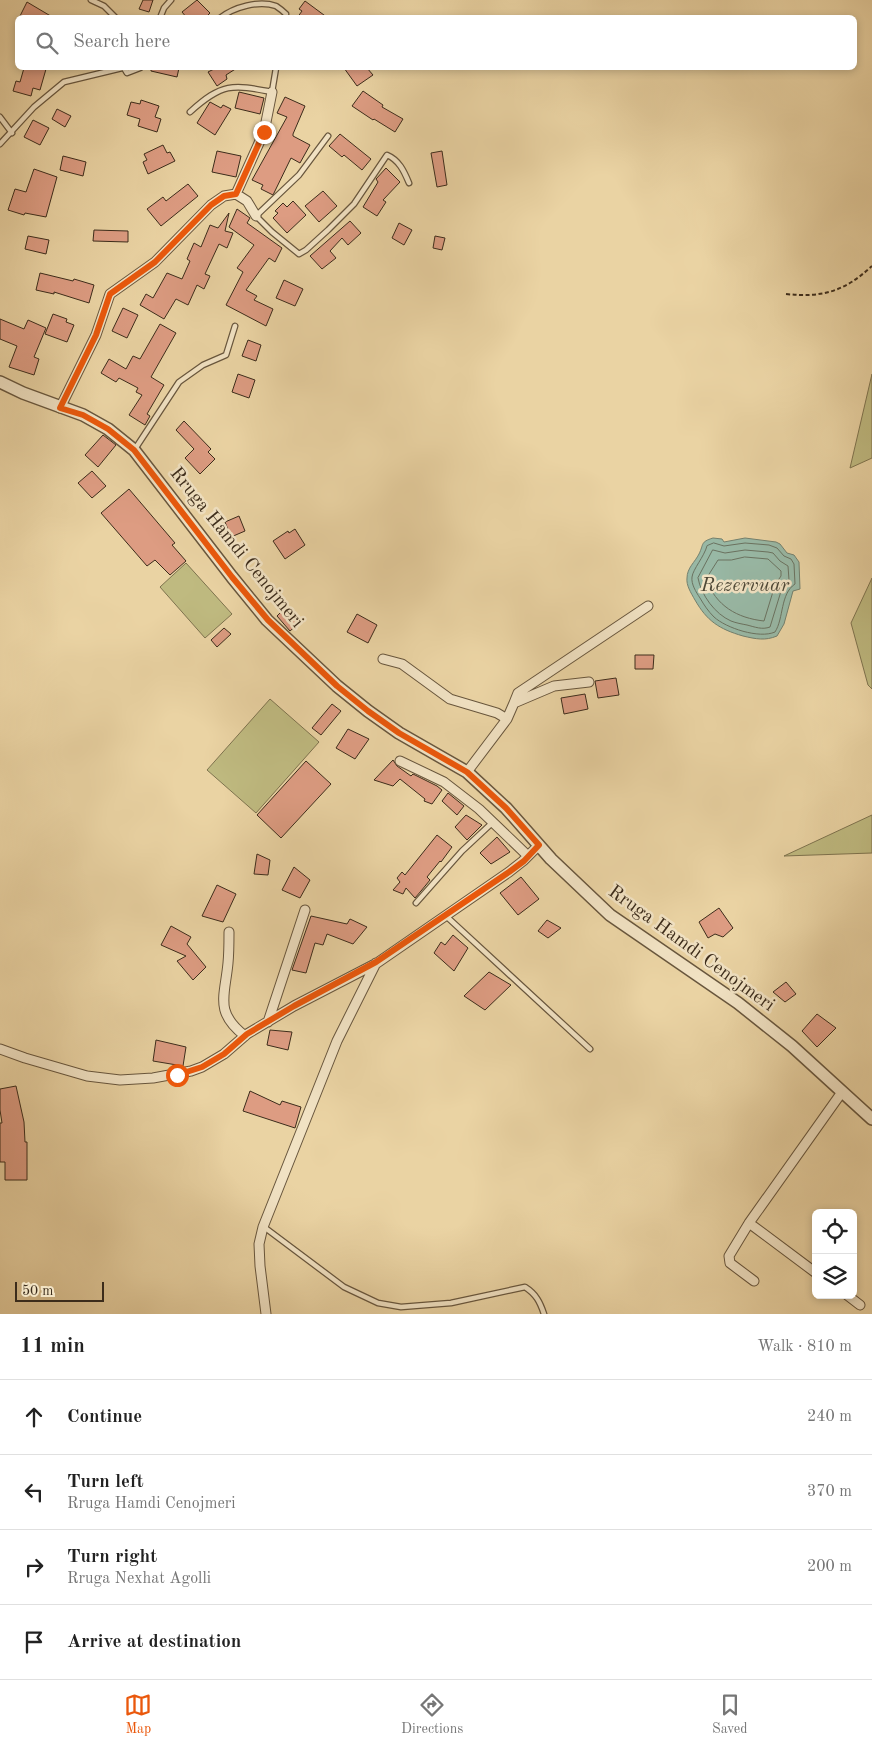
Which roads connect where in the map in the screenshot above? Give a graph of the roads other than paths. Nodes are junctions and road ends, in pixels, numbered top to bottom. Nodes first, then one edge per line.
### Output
1 (91, 0) edge
2 (171, 0) edge
3 (113, 15) edge
4 (161, 15) edge
5 (224, 15) edge
6 (286, 15) edge
7 (115, 70) edge
8 (276, 70) edge
9 (272, 92) junction
10 (190, 112) dead end
11 (0, 117) edge
12 (12, 133) junction
13 (328, 136) dead end
14 (0, 144) edge
15 (409, 183) dead end
16 (236, 194) junction
17 (256, 216) junction
18 (235, 326) dead end
19 (0, 382) edge
20 (60, 408) junction
21 (134, 450) junction
22 (648, 606) dead end
23 (382, 659) dead end
24 (589, 682) dead end
25 (514, 703) junction
26 (507, 719) junction
27 (400, 761) dead end
28 (467, 772) junction
29 (493, 822) junction
30 (539, 845) junction
31 (528, 856) junction
32 (416, 904) dead end
33 (305, 910) dead end
34 (445, 915) junction
35 (229, 932) dead end
36 (376, 962) junction
37 (268, 1022) junction
38 (245, 1036) junction
39 (0, 1049) edge
40 (590, 1049) dead end
41 (842, 1092) junction
42 (872, 1119) edge
43 (749, 1223) junction
44 (263, 1226) junction
45 (812, 1269) edge
46 (754, 1281) dead end
47 (852, 1299) edge
48 (860, 1305) dead end
49 (266, 1314) edge
50 (544, 1314) edge

1 - 3 lane
2 - 4 lane
5 - 6 lane
7 - 12 lane
8 - 9 lane
9 - 10 lane
9 - 16 street
11 - 12 lane
12 - 14 lane
13 - 17 lane
15 - 17 lane
16 - 17 street
16 - 20 street
18 - 21 lane
19 - 20 street, Rruga Hamdi Cenojmeri
20 - 21 street, Rruga Hamdi Cenojmeri
21 - 28 street, Rruga Hamdi Cenojmeri
22 - 25 street
23 - 26 street
24 - 25 street
25 - 26 street
26 - 28 street
27 - 29 street
28 - 30 street, Rruga Hamdi Cenojmeri
29 - 31 street
29 - 32 lane
30 - 31 street
30 - 41 street, Rruga Hamdi Cenojmeri
31 - 34 street
33 - 37 street
34 - 36 street
34 - 40 lane
35 - 38 street
36 - 37 street
36 - 44 street
37 - 38 street
38 - 39 street
41 - 42 street, Rruga Hamdi Cenojmeri
41 - 43 street
43 - 45 street
43 - 46 street
44 - 49 street
44 - 50 lane
47 - 48 street

